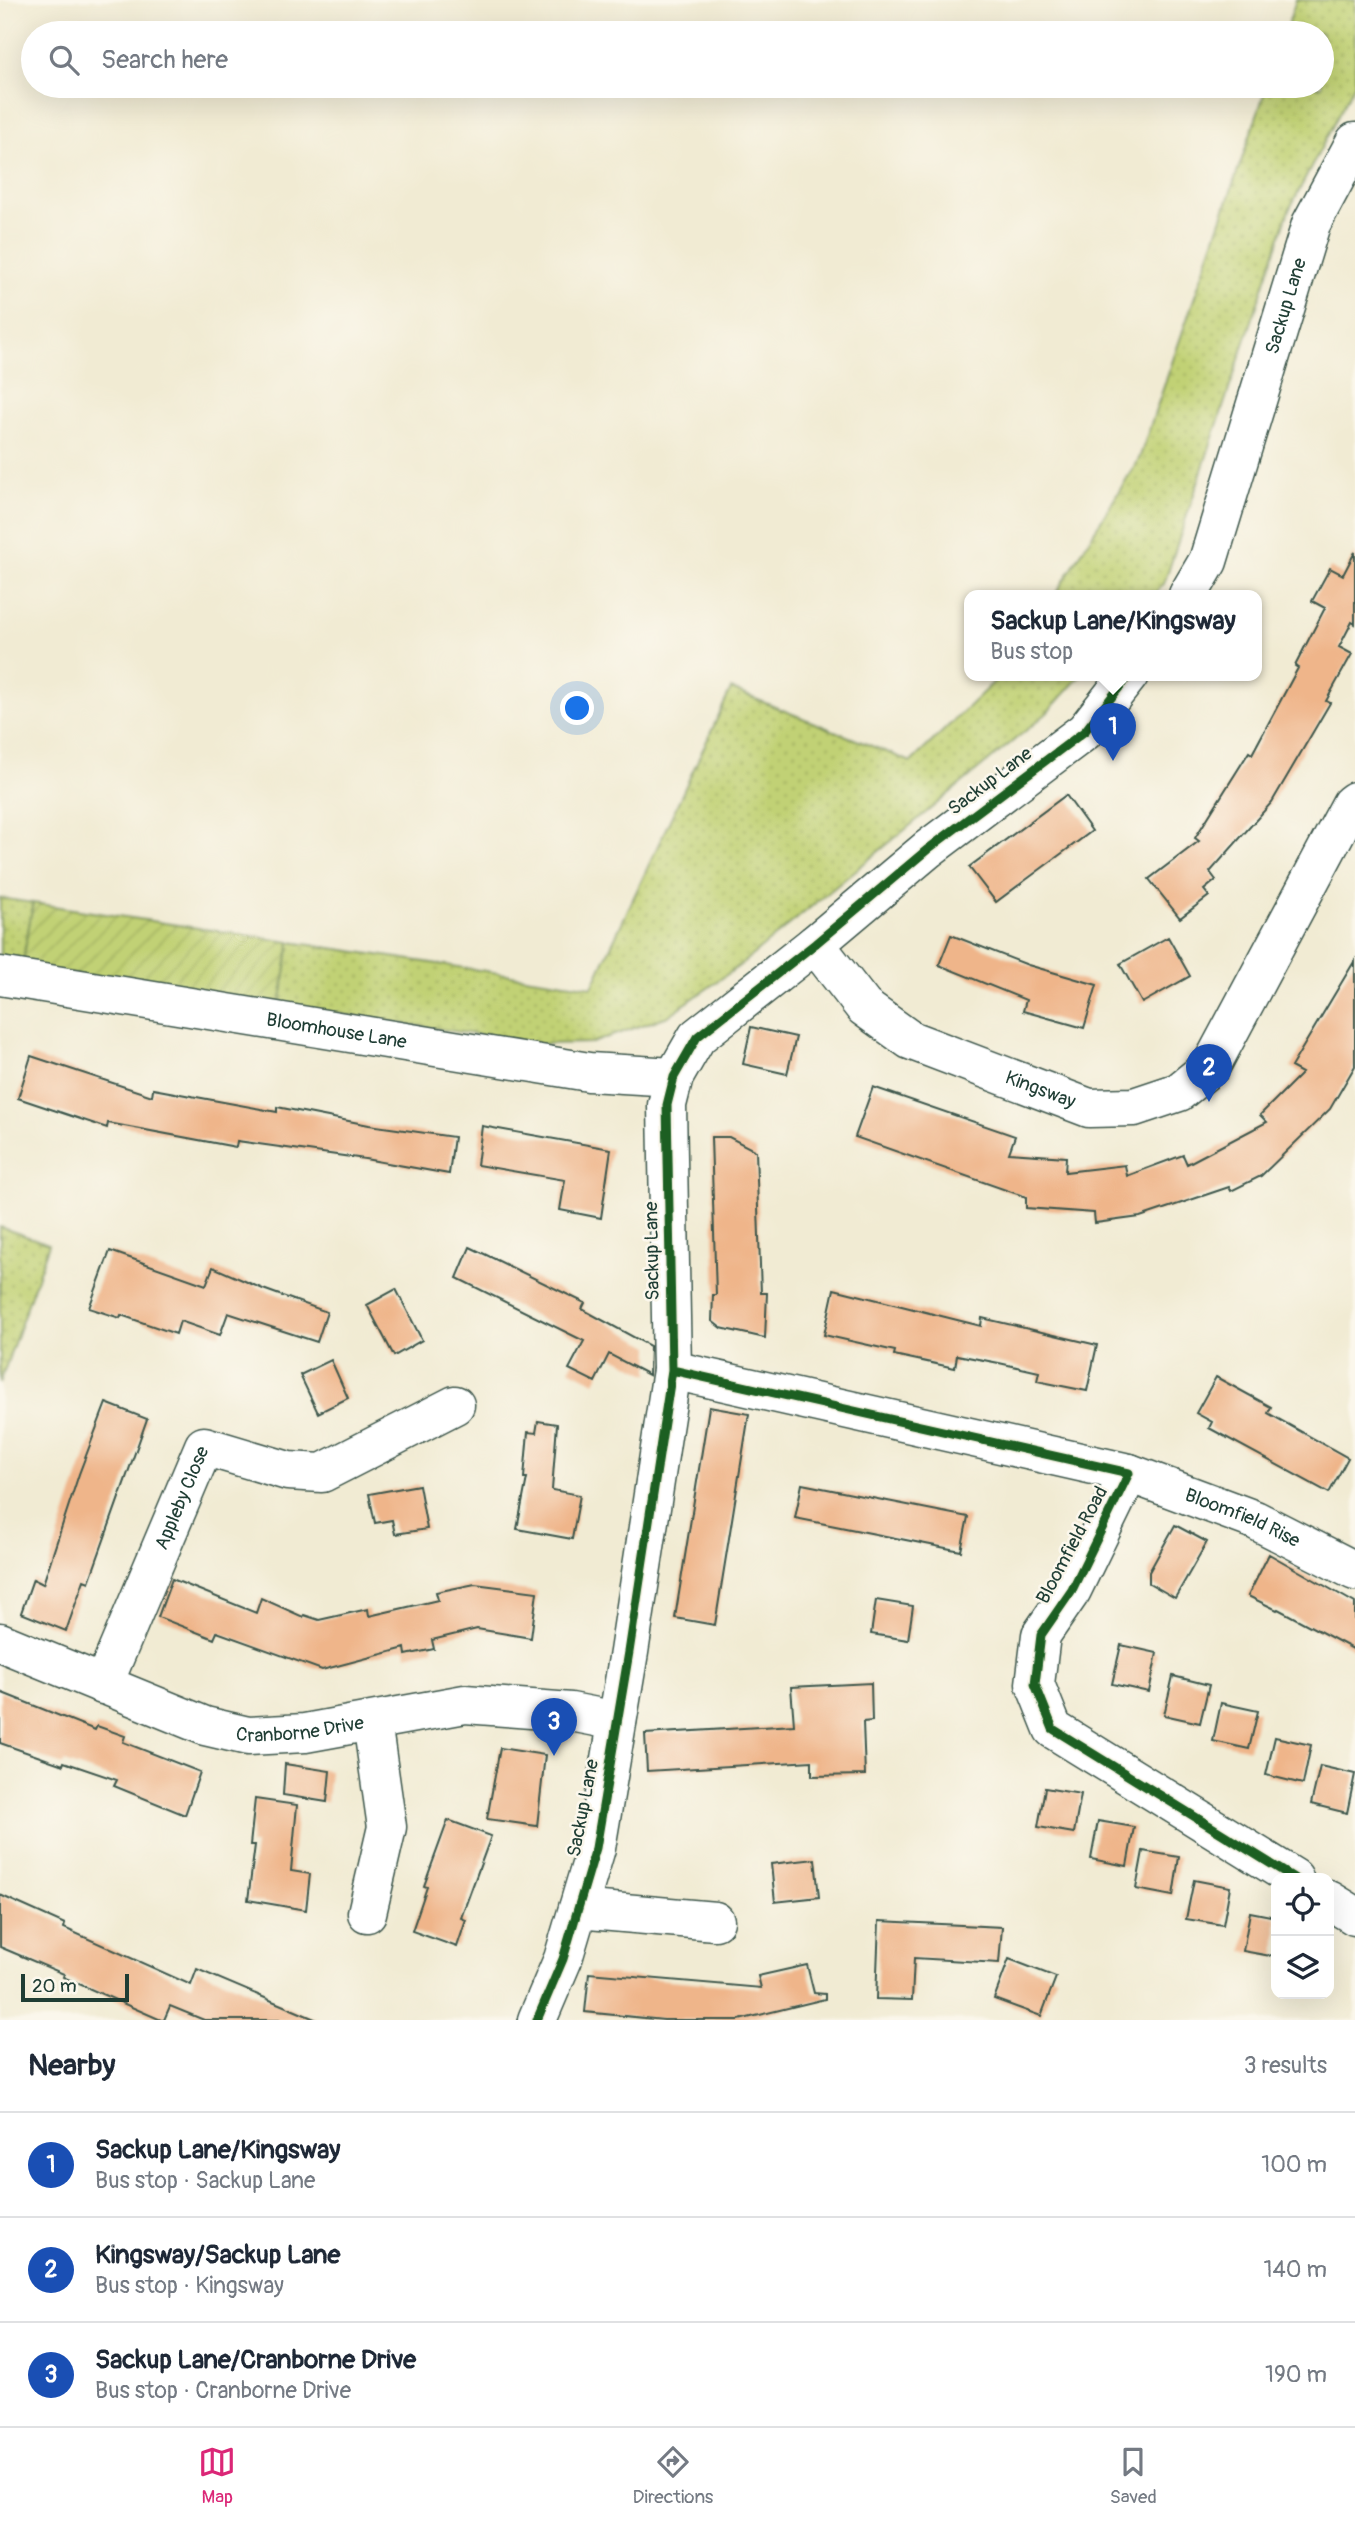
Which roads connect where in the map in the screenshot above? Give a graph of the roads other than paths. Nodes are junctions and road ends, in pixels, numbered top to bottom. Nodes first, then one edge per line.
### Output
1 (1355, 142) edge
2 (1191, 590) edge
3 (1124, 681) edge
4 (1355, 801) edge
5 (815, 944) junction
6 (0, 976) edge
7 (674, 1077) junction
8 (672, 1370) junction
9 (455, 1405) dead end
10 (1129, 1473) junction
11 (1355, 1571) edge
12 (0, 1642) edge
13 (103, 1685) junction
14 (617, 1721) junction
15 (372, 1722) junction
16 (1286, 1873) edge
17 (1334, 1903) edge
18 (578, 1909) junction
19 (367, 1913) dead end
20 (1355, 1916) edge
21 (715, 1921) dead end
22 (537, 2020) edge

1 - 2 street, Sackup Lane
3 - 5 street, Sackup Lane
4 - 5 street, Kingsway
5 - 7 street, Sackup Lane
6 - 7 street, Bloomhouse Lane
7 - 8 street, Sackup Lane
8 - 10 street, Bloomfield Road
8 - 14 street, Sackup Lane
9 - 13 street, Appleby Close
10 - 11 street, Bloomfield Rise
10 - 16 street, Bloomfield Road
12 - 13 street, Cranborne Drive
13 - 15 street, Cranborne Drive
14 - 15 street, Cranborne Drive
14 - 18 street, Sackup Lane
15 - 19 street
17 - 20 street
18 - 21 street
18 - 22 street, Sackup Lane

